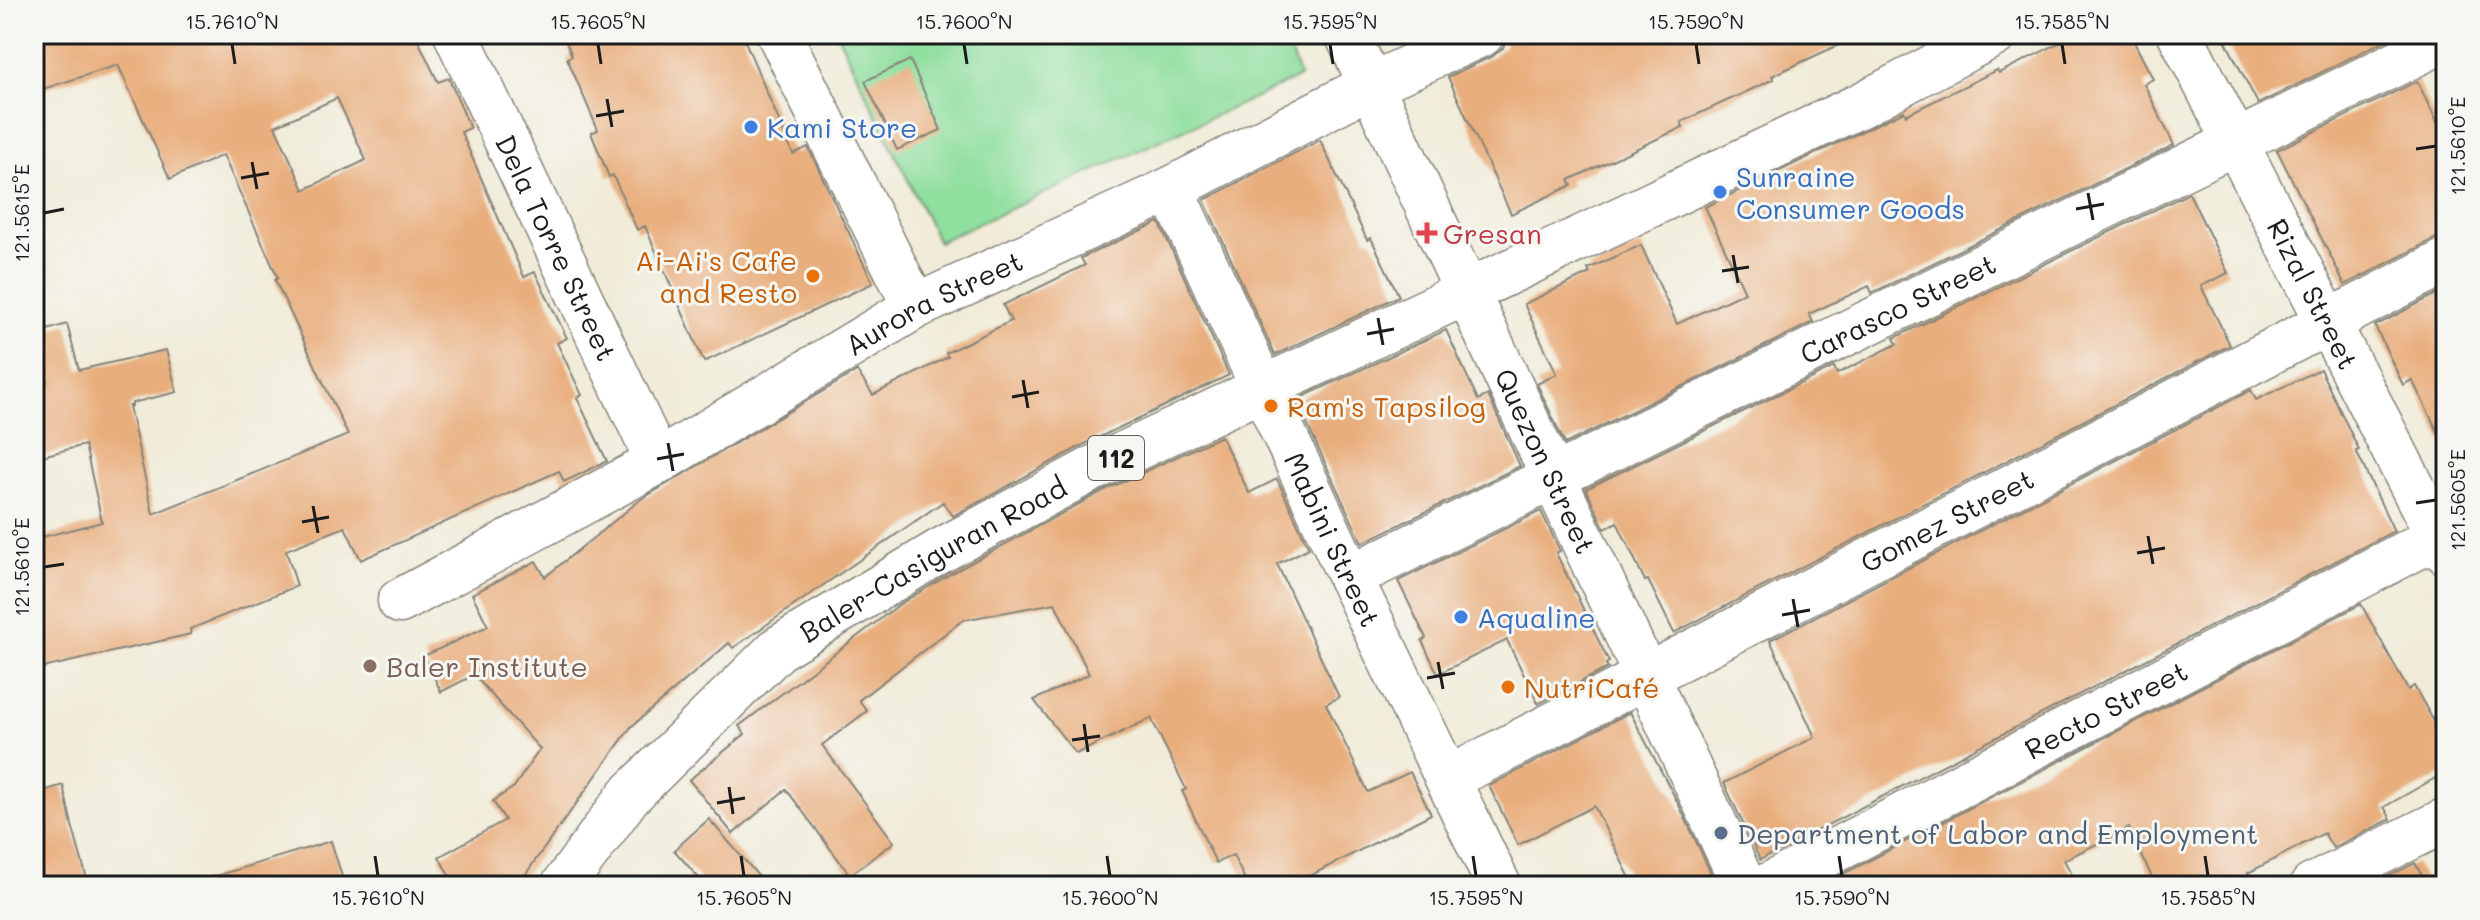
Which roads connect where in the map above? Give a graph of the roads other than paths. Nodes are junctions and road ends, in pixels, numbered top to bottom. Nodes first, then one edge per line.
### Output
1 (456, 34) edge
2 (779, 34) edge
3 (1347, 34) edge
4 (1482, 34) edge
5 (1995, 34) edge
6 (2180, 34) edge
7 (2436, 50) edge
8 (1371, 85) junction
9 (2236, 143) junction
10 (1171, 189) junction
11 (2446, 261) edge
12 (1467, 292) junction
13 (915, 307) junction
14 (2327, 323) junction
15 (1262, 389) junction
16 (658, 462) junction
17 (1554, 477) junction
18 (2443, 540) edge
19 (1350, 577) junction
20 (400, 601) dead end
21 (1646, 676) junction
22 (1448, 779) junction
23 (2446, 820) edge
24 (563, 886) edge
25 (1499, 886) edge
26 (1744, 886) edge
27 (1767, 886) edge
28 (2312, 886) edge

1 - 16 street, Dela Torre Street
2 - 13 street
3 - 8 street, Quezon Street
4 - 8 street, Aurora Street
5 - 12 street, Baler-Casiguran Road
6 - 9 street, Rizal Street
7 - 9 street, Carasco Street
8 - 10 street, Aurora Street
8 - 12 street, Quezon Street
9 - 14 street, Rizal Street
9 - 17 street, Carasco Street
10 - 13 street, Aurora Street
10 - 15 street, Mabini Street
11 - 14 street, Gomez Street
12 - 15 street, Baler-Casiguran Road / 112
12 - 17 street, Quezon Street
13 - 16 street, Aurora Street
14 - 18 street, Rizal Street
14 - 21 street, Gomez Street
15 - 19 street, Mabini Street
15 - 24 street, Baler-Casiguran Road / 112
16 - 20 street, Aurora Street
17 - 19 street, Carasco Street
17 - 21 street, Quezon Street
18 - 27 street, Recto Street
19 - 22 street, Mabini Street
21 - 22 street, Gomez Street
21 - 26 street, Quezon Street
22 - 25 street, Mabini Street
23 - 28 street

